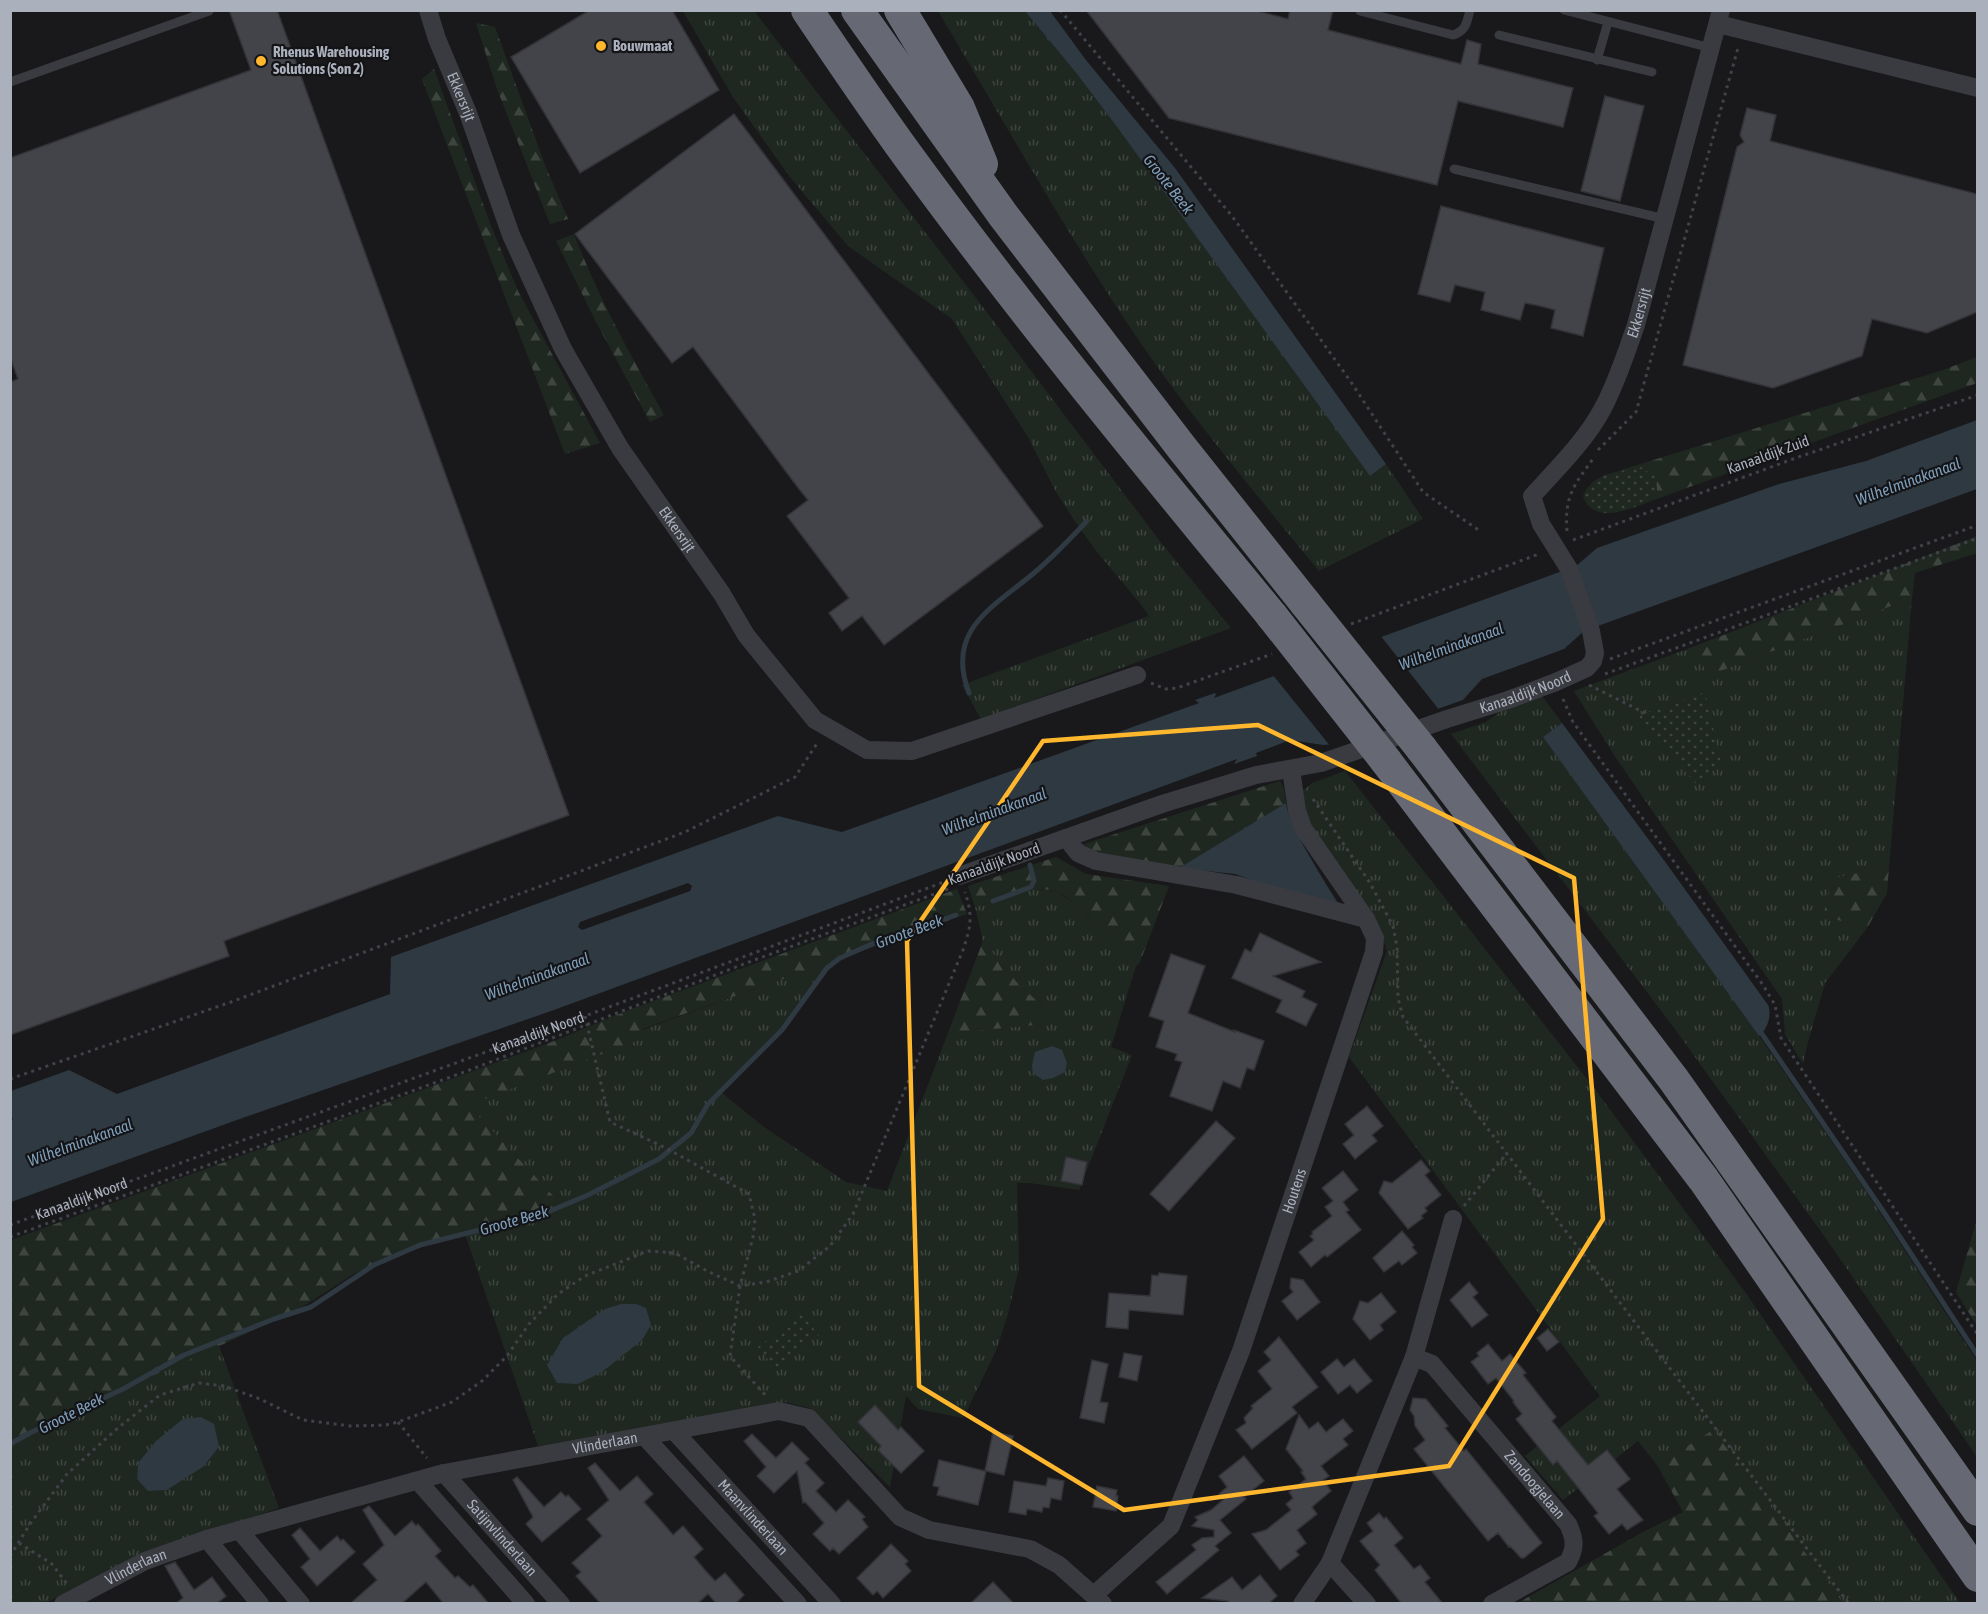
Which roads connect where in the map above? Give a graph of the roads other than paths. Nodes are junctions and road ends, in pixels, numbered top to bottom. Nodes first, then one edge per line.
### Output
1 (209, 10) edge
2 (428, 10) edge
3 (793, 10) edge
4 (807, 10) edge
5 (857, 10) edge
6 (900, 10) edge
7 (1470, 10) edge
8 (1564, 10) edge
9 (1360, 11) edge
10 (1719, 17) edge
11 (1608, 22) junction
12 (1498, 35) dead end
13 (832, 47) junction
14 (1711, 48) junction
15 (1597, 60) junction
16 (1652, 72) dead end
17 (10, 82) edge
18 (1977, 87) edge
19 (1454, 169) dead end
20 (1003, 215) junction
21 (1665, 219) junction
22 (1583, 670) joint
23 (1137, 675) dead end
24 (1291, 769) junction
25 (1066, 838) junction
26 (959, 883) road end
27 (1366, 919) junction
28 (1453, 1219) road end
29 (1414, 1357) junction
30 (674, 1431) junction
31 (645, 1437) junction
32 (442, 1474) junction
33 (418, 1481) junction
34 (1977, 1510) edge
35 (239, 1530) junction
36 (207, 1539) junction
37 (1330, 1563) junction
38 (1977, 1576) edge
39 (1099, 1599) edge
40 (69, 1600) edge
41 (260, 1604) edge
42 (301, 1604) edge
43 (526, 1604) edge
44 (561, 1604) edge
45 (798, 1604) edge
46 (832, 1604) edge
47 (1302, 1604) edge
48 (1367, 1604) edge
49 (1492, 1604) edge

1 - 17 lane
2 - 23 street, Ekkersrijt
3 - 13 highway
4 - 13 highway
5 - 20 highway
6 - 20 highway
7 - 9 lane
8 - 11 lane
10 - 14 street, Ekkersrijt
10 - 18 street, Ekkersrijt
11 - 14 lane
11 - 15 lane
12 - 15 lane
13 - 38 highway, bridge
14 - 21 street, Ekkersrijt
15 - 16 lane
19 - 21 lane
20 - 34 highway, bridge
21 - 22 street, Ekkersrijt
22 - 24 street, Kanaaldijk Noord
24 - 25 street, Kanaaldijk Noord
24 - 27 street, Houtens
25 - 26 street, Kanaaldijk Noord
25 - 27 street
27 - 39 street, Houtens
28 - 29 street
29 - 37 street
29 - 49 street, Zandoogjelaan
30 - 31 street, Vlinderlaan
30 - 39 street, Vlinderlaan
30 - 46 street, Maanvlinderlaan
31 - 32 street, Vlinderlaan
31 - 45 street, Maanvlinderlaan
32 - 33 street, Vlinderlaan
32 - 44 street, Satijnvlinderlaan
33 - 35 street, Vlinderlaan
33 - 43 street, Satijnvlinderlaan
35 - 36 street, Vlinderlaan
35 - 42 street
36 - 40 street, Vlinderlaan
36 - 41 street
37 - 47 street
37 - 48 street

